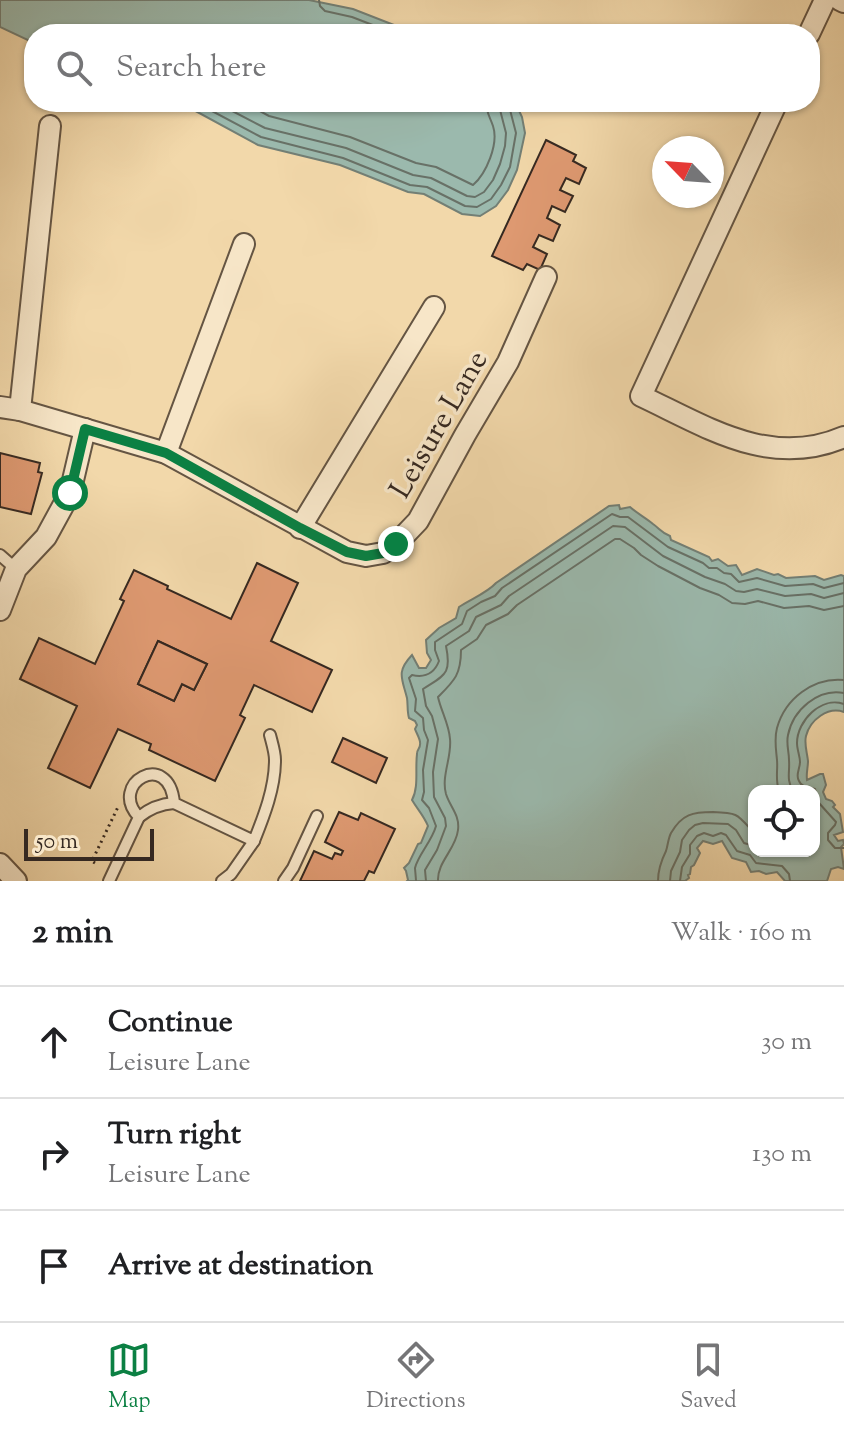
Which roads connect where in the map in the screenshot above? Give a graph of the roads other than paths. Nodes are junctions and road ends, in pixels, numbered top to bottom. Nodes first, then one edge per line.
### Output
1 (825, 0) edge
2 (814, 24) edge
3 (772, 112) edge
4 (50, 126) dead end
5 (244, 244) dead end
6 (546, 277) dead end
7 (434, 307) dead end
8 (10, 408) edge
9 (85, 429) junction
10 (844, 437) edge
11 (166, 453) junction
12 (300, 528) junction
13 (0, 555) edge
14 (16, 569) junction
15 (0, 610) edge
16 (270, 735) dead end
17 (174, 803) junction
18 (317, 816) dead end
19 (139, 817) junction
20 (254, 841) junction
21 (0, 864) edge
22 (16, 881) edge
23 (109, 881) edge
24 (222, 881) edge
25 (284, 881) edge

1 - 2 street
3 - 10 street
4 - 8 street, Leisure Lane
5 - 11 street
6 - 12 street, Leisure Lane
7 - 12 street, Leisure Lane
8 - 9 street, Leisure Lane
9 - 11 street, Leisure Lane
9 - 14 street
11 - 12 street, Leisure Lane
13 - 14 lane
14 - 15 street
16 - 20 lane
17 - 19 lane
17 - 19 lane
17 - 20 lane
18 - 25 lane
19 - 23 lane
20 - 24 lane
21 - 22 street

